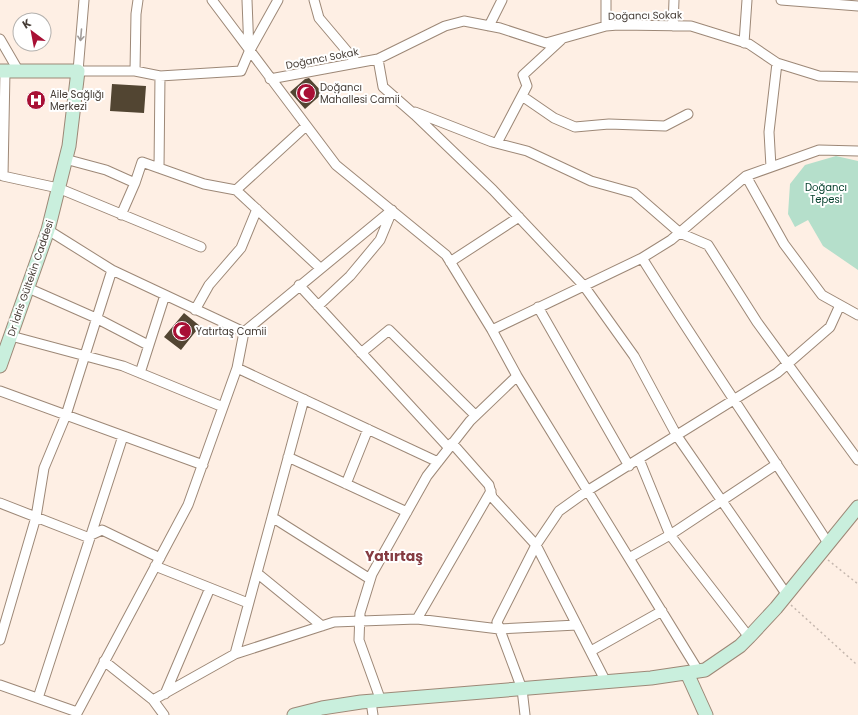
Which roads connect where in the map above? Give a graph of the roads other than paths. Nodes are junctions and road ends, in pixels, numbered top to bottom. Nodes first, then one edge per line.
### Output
1 (84, 0) edge
2 (138, 0) edge
3 (212, 0) edge
4 (247, 0) edge
5 (278, 0) edge
6 (314, 0) edge
7 (502, 0) edge
8 (606, 0) edge
9 (674, 0) edge
10 (747, 0) edge
11 (781, 0) edge
12 (858, 6) edge
13 (489, 26) junction
14 (606, 26) junction
15 (673, 26) junction
16 (0, 39) edge
17 (562, 39) junction
18 (744, 43) junction
19 (249, 52) junction
20 (378, 59) junction
21 (357, 63) junction
22 (777, 63) junction
23 (18, 70) junction
24 (3, 71) edge
25 (78, 71) junction
26 (135, 71) junction
27 (160, 76) junction
28 (858, 77) edge
29 (270, 79) junction
30 (522, 96) junction
31 (410, 110) junction
32 (688, 114) dead end
33 (306, 126) junction
34 (497, 143) junction
35 (858, 151) edge
36 (65, 158) junction
37 (771, 167) junction
38 (159, 168) junction
39 (746, 176) junction
40 (135, 183) junction
41 (58, 188) junction
42 (236, 190) junction
43 (256, 209) junction
44 (392, 210) junction
45 (122, 215) junction
46 (519, 217) junction
47 (48, 230) junction
48 (680, 233) junction
49 (201, 248) dead end
50 (642, 258) junction
51 (450, 262) junction
52 (320, 268) junction
53 (112, 270) junction
54 (299, 286) junction
55 (584, 286) junction
56 (28, 288) junction
57 (165, 295) junction
58 (318, 306) junction
59 (840, 306) junction
60 (538, 307) junction
61 (195, 310) junction
62 (858, 315) edge
63 (96, 318) junction
64 (492, 330) junction
65 (244, 332) junction
66 (11, 336) junction
67 (148, 345) junction
68 (2, 352) edge
69 (361, 353) junction
70 (84, 356) junction
71 (788, 364) junction
72 (0, 366) edge
73 (237, 368) junction
74 (140, 373) junction
75 (517, 376) junction
76 (0, 391) edge
77 (304, 399) junction
78 (734, 400) junction
79 (223, 408) junction
80 (66, 415) junction
81 (475, 415) junction
82 (368, 430) junction
83 (123, 436) junction
84 (677, 436) junction
85 (451, 445) junction
86 (288, 457) junction
87 (639, 459) junction
88 (858, 460) edge
89 (438, 462) junction
90 (777, 464) junction
91 (202, 465) junction
92 (629, 466) junction
93 (346, 484) junction
94 (491, 491) junction
95 (587, 491) junction
96 (721, 501) junction
97 (0, 504) edge
98 (858, 507) edge
99 (407, 512) junction
100 (36, 517) junction
101 (272, 517) junction
102 (91, 535) junction
103 (670, 535) junction
104 (828, 543) junction
105 (536, 545) junction
106 (629, 558) junction
107 (158, 562) junction
108 (256, 573) junction
109 (370, 579) junction
110 (210, 588) junction
111 (785, 597) junction
112 (248, 603) junction
113 (662, 611) junction
114 (417, 619) junction
115 (360, 621) junction
116 (577, 625) junction
117 (322, 626) junction
118 (499, 628) junction
119 (749, 637) junction
120 (0, 640) edge
121 (591, 651) junction
122 (235, 654) junction
123 (104, 661) junction
124 (693, 672) junction
125 (606, 682) junction
126 (0, 685) edge
127 (522, 689) junction
128 (165, 694) junction
129 (38, 698) junction
130 (153, 700) junction
131 (376, 701) junction
132 (77, 713) edge
133 (164, 715) edge
134 (294, 715) edge
135 (372, 715) edge
136 (525, 715) edge
137 (706, 715) edge

1 -> 25 street
2 - 26 street
3 - 19 street
4 - 19 street
5 - 19 street
6 - 21 street
7 - 13 street
8 - 14 street
9 - 15 street
10 - 18 street
11 - 12 street
13 - 17 street, Doğancı Sokak
13 - 20 street, Doğancı Sokak
14 - 15 street, Doğancı Sokak
14 - 17 street, Doğancı Sokak
15 - 18 street, Doğancı Sokak
16 - 23 street
17 - 30 street
18 - 22 street, Doğancı Sokak
19 - 27 street
19 - 29 street
20 - 21 street, Doğancı Sokak
20 - 31 street
21 - 29 street, Doğancı Sokak
22 - 28 street, Doğancı Sokak
22 - 37 street
23 - 24 street
23 - 25 street
24 - 41 street
25 - 26 street
25 - 36 street, Dr İdris Gültekin Caddesi
26 - 27 street
27 - 38 street
29 - 33 street
30 - 32 street
30 - 34 street
31 - 34 street
31 - 46 street
33 - 42 street
33 - 44 street
34 - 48 street
35 - 37 street
36 - 40 street
36 - 41 street, Dr İdris Gültekin Caddesi
37 - 39 street
38 - 40 street
38 - 42 street
39 - 48 street
39 - 59 street
40 - 45 street
41 - 45 street
41 - 47 street, Dr İdris Gültekin Caddesi
42 - 43 street
43 - 52 street
43 - 61 street
44 - 51 street
44 - 52 street
44 - 58 street
45 - 49 street
46 - 51 street
46 - 55 street
47 - 53 street
47 - 56 street, Dr İdris Gültekin Caddesi
48 - 50 street
48 - 71 street
50 - 55 street
50 - 78 street
51 - 64 street
52 - 54 street
53 - 57 street
53 - 63 street
54 - 58 street
54 - 65 street
55 - 60 street
55 - 84 street
56 - 63 street
56 - 66 street, Dr İdris Gültekin Caddesi
57 - 61 street
57 - 67 street
58 - 69 street
59 - 62 street
59 - 71 street
60 - 64 street
60 - 92 street
61 - 65 street
63 - 67 street
63 - 70 street
64 - 75 street
65 - 73 street
66 - 68 street, Dr İdris Gültekin Caddesi
66 - 70 street
67 - 74 street
68 - 72 street, Dr İdris Gültekin Caddesi
69 - 81 street
69 - 85 street
70 - 74 street
70 - 80 street
71 - 78 street
71 - 88 street
73 - 77 street
73 - 79 street
74 - 79 street
75 - 81 street
75 - 95 street
76 - 80 street
77 - 82 street
77 - 86 street
78 - 84 street
78 - 90 street
79 - 91 street
80 - 83 street
80 - 100 street
81 - 85 street
82 - 89 street
82 - 93 street
83 - 91 street
83 - 102 street
84 - 87 street
84 - 96 street
85 - 89 street
85 - 94 street
86 - 93 street
86 - 101 street
87 - 92 street
87 - 103 street
89 - 99 street
90 - 96 street
90 - 104 street
91 - 107 street
92 - 95 street
93 - 99 street
94 - 105 street
94 - 114 street
95 - 105 street
95 - 106 street
96 - 103 street
96 - 111 street
97 - 100 street
98 - 104 street
99 - 109 street
100 - 102 street
100 - 120 street
101 - 108 street
101 - 109 street
102 - 107 street
102 - 129 street
103 - 106 street
103 - 119 street
104 - 111 street
105 - 116 street
105 - 118 street
106 - 113 street
107 - 110 street
107 - 123 street
108 - 112 street
108 - 117 street
109 - 115 street
110 - 112 street
110 - 128 street
111 - 119 street
112 - 122 street
113 - 121 street
113 - 124 street
114 - 115 street
114 - 118 street
115 - 117 street
115 - 131 street
116 - 118 street
116 - 121 street
117 - 122 street
118 - 127 street
119 - 124 street
121 - 125 street
122 - 128 street
123 - 130 street
123 - 132 street
124 - 125 street
124 - 137 street
125 - 127 street
126 - 129 street
127 - 131 street
127 - 136 street
128 - 130 street
129 - 132 street
130 - 133 street
131 - 134 street
131 - 135 street

